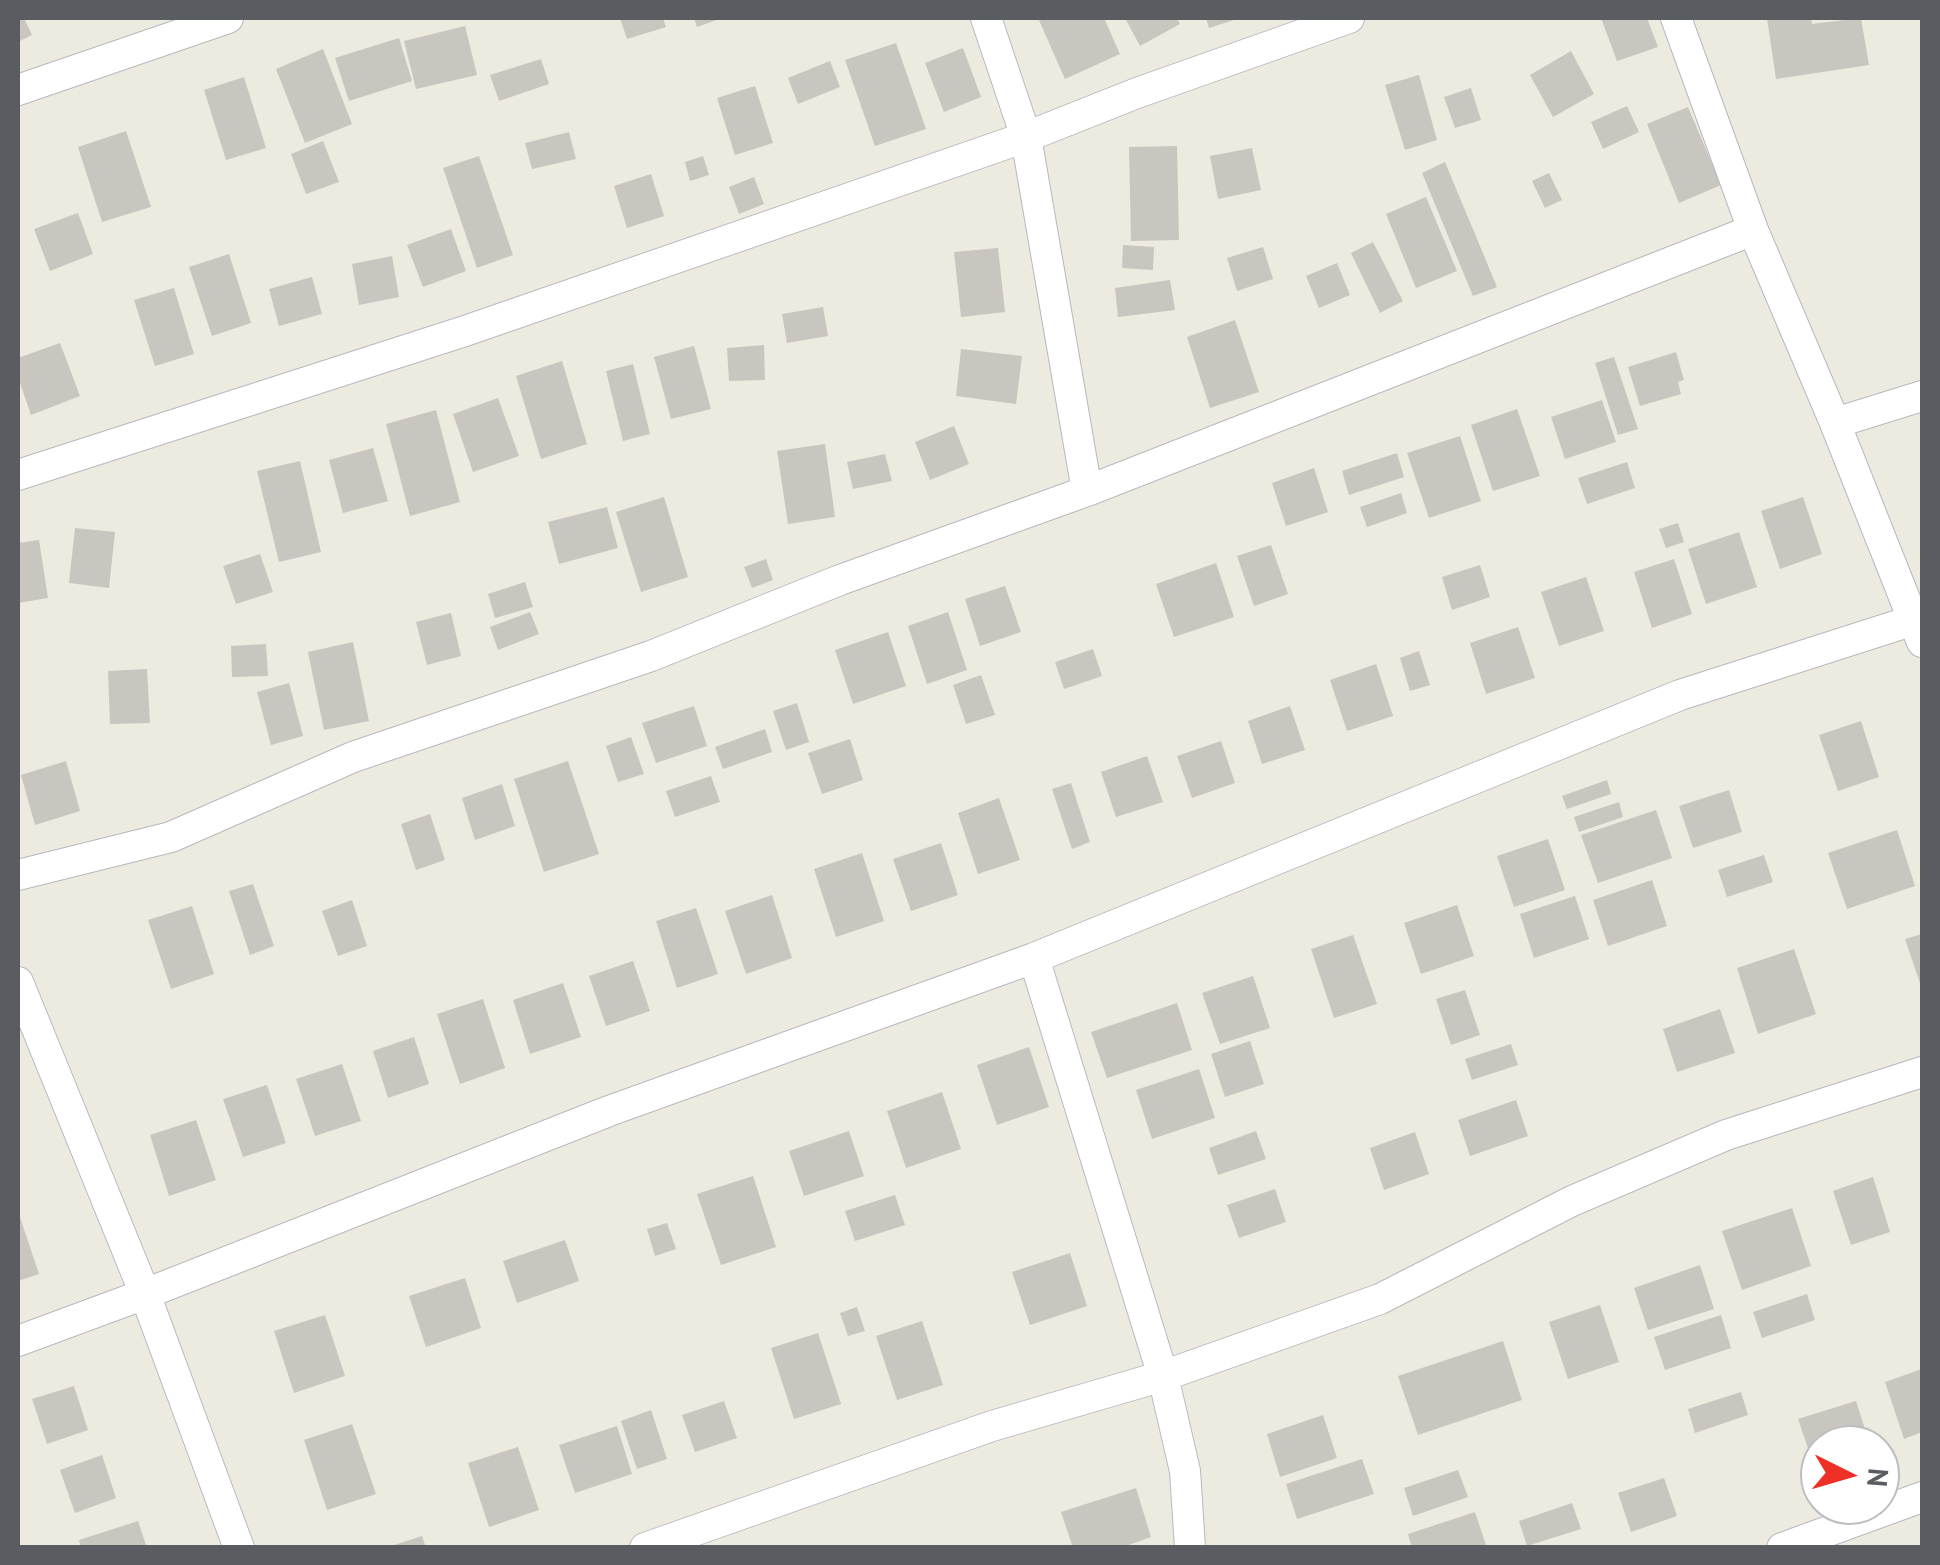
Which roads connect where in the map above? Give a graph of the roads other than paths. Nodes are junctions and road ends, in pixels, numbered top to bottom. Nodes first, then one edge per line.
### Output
1 (228, 18) edge
2 (986, 18) edge
3 (1349, 18) edge
4 (1676, 18) edge
5 (18, 90) edge
6 (1026, 137) junction
7 (1753, 230) junction
8 (1922, 396) edge
9 (1836, 423) junction
10 (18, 476) edge
11 (1088, 491) junction
12 (1918, 631) edge
13 (18, 875) edge
14 (1034, 958) junction
15 (18, 982) edge
16 (1922, 1072) edge
17 (144, 1294) junction
18 (18, 1340) edge
19 (1163, 1376) junction
20 (1922, 1497) edge
21 (239, 1548) edge
22 (645, 1548) edge
23 (1190, 1548) edge
24 (1782, 1548) edge

1 - 5 street
2 - 6 street
3 - 6 street
4 - 7 street
6 - 10 street
6 - 11 street
7 - 9 street
7 - 11 street
8 - 9 street
9 - 12 street
11 - 13 street
12 - 14 street
14 - 17 street
14 - 19 street
15 - 17 street
16 - 19 street
17 - 18 street
17 - 21 street
19 - 22 street
19 - 23 street
20 - 24 street

